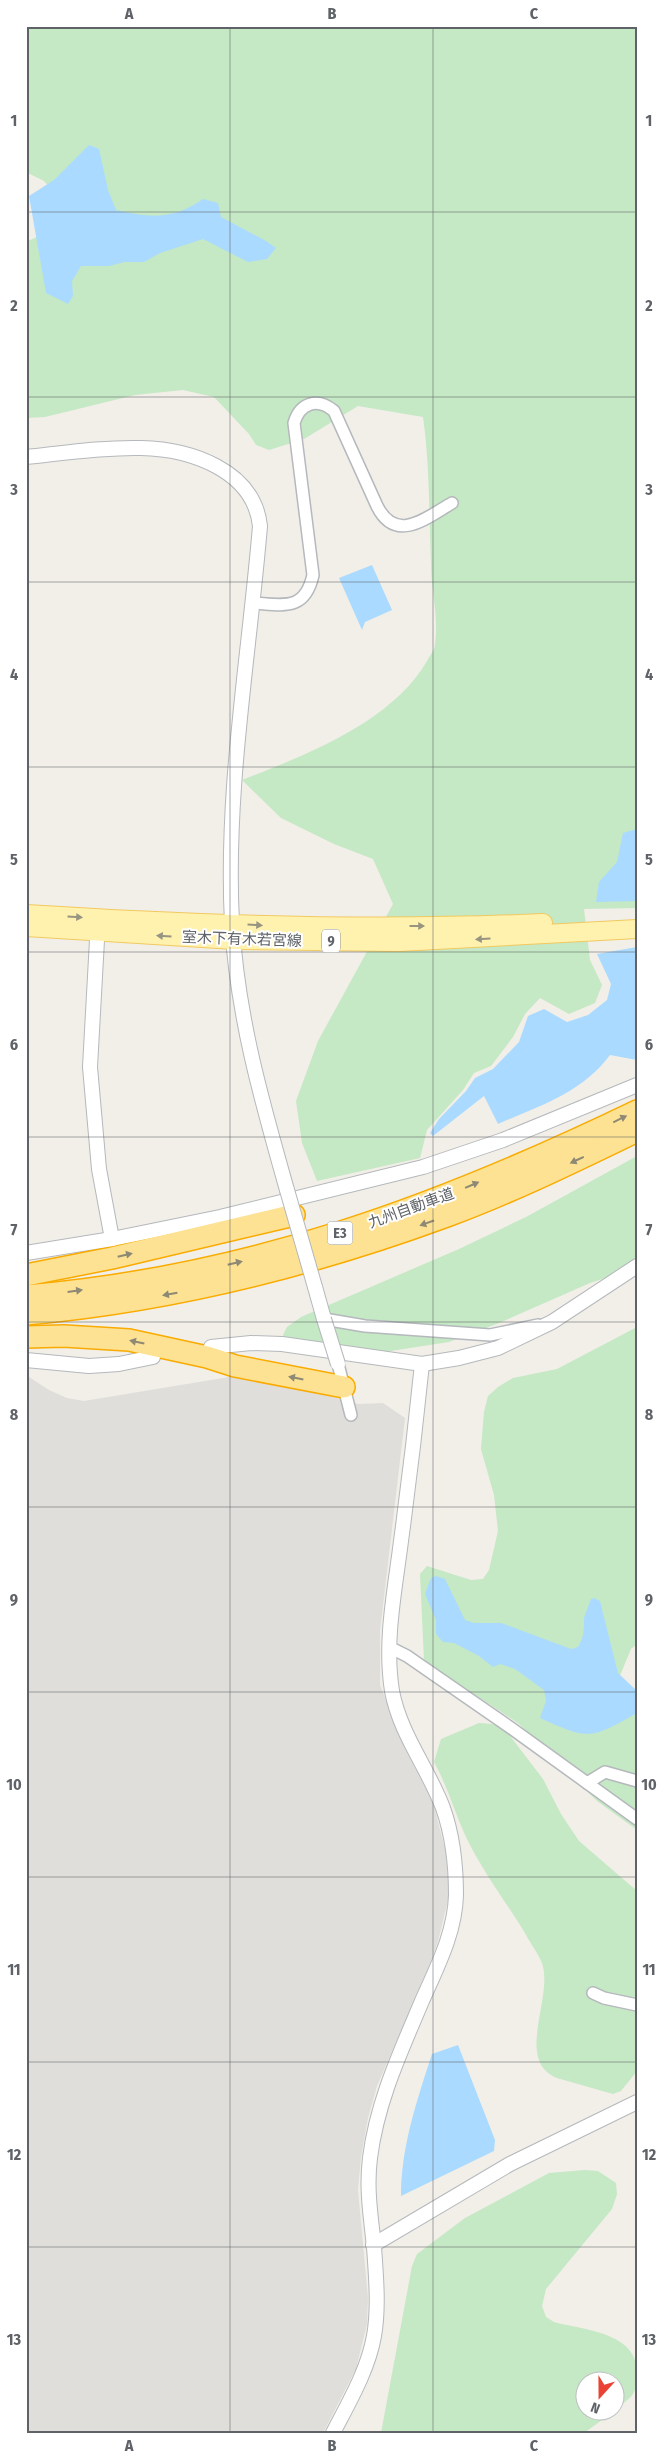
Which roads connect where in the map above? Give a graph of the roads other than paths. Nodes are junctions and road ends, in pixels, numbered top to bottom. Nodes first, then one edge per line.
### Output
1 (26, 457) edge
2 (452, 504) dead end
3 (254, 603) junction
4 (26, 914) edge
5 (637, 919) edge
6 (98, 925) junction
7 (26, 927) edge
8 (637, 929) edge
9 (233, 932) junction
10 (637, 1085) edge
11 (637, 1111) edge
12 (637, 1131) edge
13 (287, 1217) junction
14 (112, 1239) junction
15 (26, 1253) edge
16 (637, 1266) edge
17 (26, 1275) edge
18 (26, 1296) edge
19 (26, 1314) edge
20 (324, 1318) junction
21 (552, 1322) junction
22 (26, 1337) edge
23 (211, 1347) dead end
24 (153, 1358) dead end
25 (26, 1360) edge
26 (338, 1364) joint
27 (422, 1364) junction
28 (344, 1387) junction
29 (351, 1415) dead end
30 (389, 1647) junction
31 (637, 1781) edge
32 (586, 1783) junction
33 (637, 1819) edge
34 (593, 1993) dead end
35 (637, 2005) edge
36 (637, 2102) edge
37 (373, 2245) junction
38 (333, 2433) edge

1 - 3 street
2 - 3 street
3 - 9 street
4 -> 6 main road, 室木下有木若宮線 / 9
9 -> 5 main road, 室木下有木若宮線 / 9
6 - 7 main road, 室木下有木若宮線 / 9
6 - 9 main road, 室木下有木若宮線 / 9
6 - 14 street
8 -> 9 main road, 室木下有木若宮線 / 9
9 - 13 street, bridge
10 - 14 street
18 -> 11 highway, 九州自動車道 / E3
12 -> 19 highway, 九州自動車道 / E3
17 -> 13 highway
13 - 20 street, bridge
14 - 15 street
16 - 21 street
20 - 21 street
20 - 26 street, bridge
21 - 27 street
28 -> 22 highway
23 - 27 street
24 - 25 street
26 - 28 street
27 - 30 street
28 - 29 street
30 - 32 street
30 - 37 street
31 - 32 street
32 - 33 street
34 - 35 street
36 - 37 street
37 - 38 street

